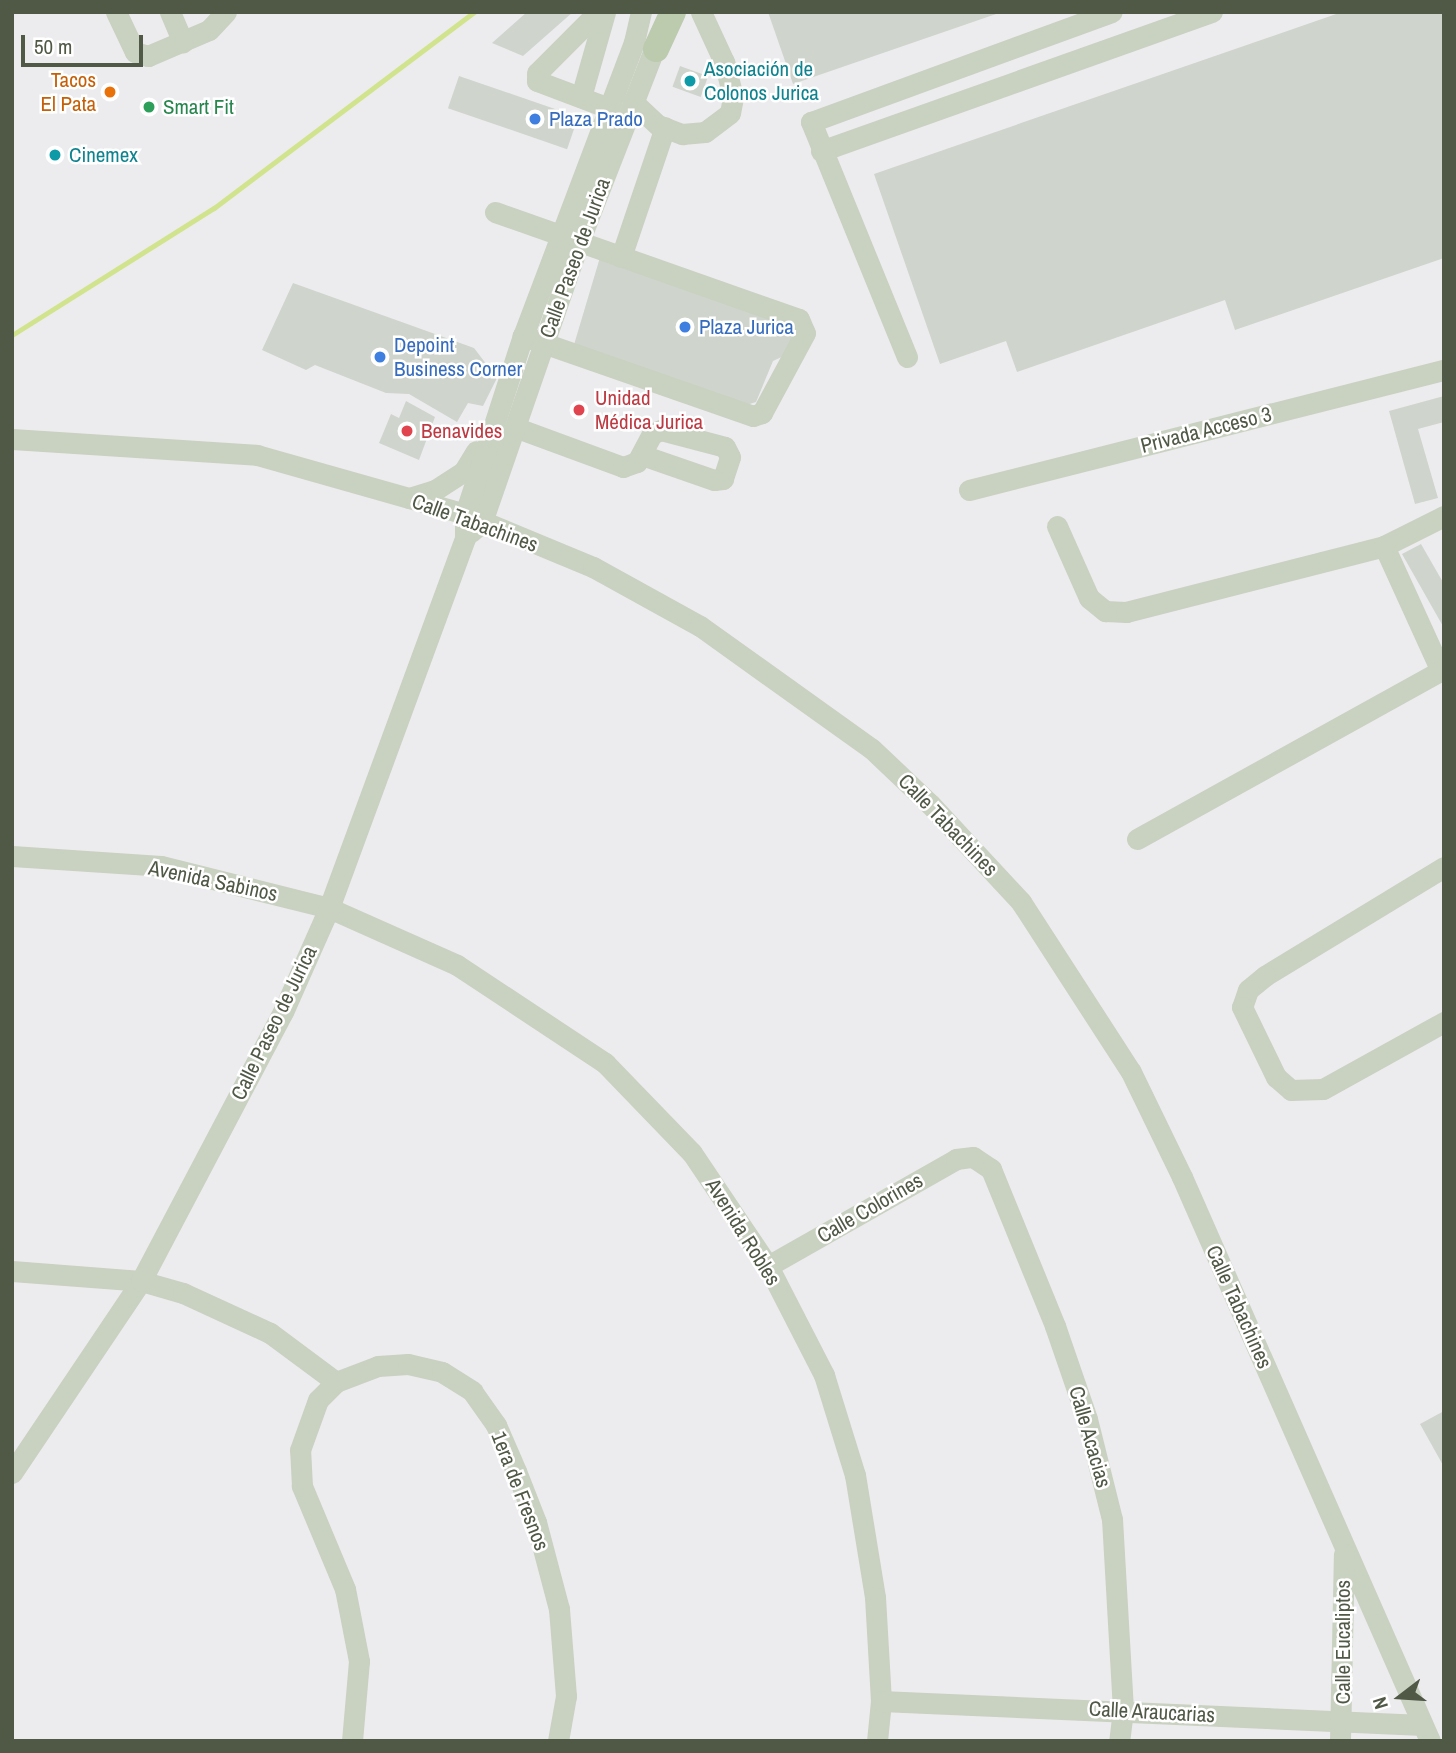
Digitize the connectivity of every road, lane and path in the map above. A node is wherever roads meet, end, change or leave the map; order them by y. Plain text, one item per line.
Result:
1 (116, 12) edge
2 (170, 12) edge
3 (226, 12) edge
4 (598, 12) edge
5 (605, 12) edge
6 (641, 12) edge
7 (666, 12) edge
8 (673, 12) edge
9 (701, 12) edge
10 (1112, 12) edge
11 (1212, 12) edge
12 (183, 42) junction
13 (656, 49) junction
14 (581, 97) junction
15 (633, 102) junction
16 (610, 108) junction
17 (664, 127) junction
18 (821, 151) junction
19 (495, 212) dead end
20 (570, 239) junction
21 (621, 257) junction
22 (523, 335) junction
23 (544, 344) junction
24 (907, 357) dead end
25 (1444, 370) edge
26 (501, 407) junction
27 (517, 428) junction
28 (12, 439) edge
29 (642, 455) dead end
30 (969, 490) dead end
31 (410, 498) junction
32 (1444, 516) edge
33 (473, 518) junction
34 (1056, 526) dead end
35 (1384, 546) junction
36 (1442, 670) edge
37 (1138, 839) dead end
38 (12, 856) edge
39 (1444, 867) edge
40 (330, 908) junction
41 (1444, 1022) edge
42 (973, 1157) joint
43 (768, 1266) junction
44 (12, 1271) edge
45 (141, 1281) junction
46 (336, 1382) junction
47 (12, 1473) edge
48 (1344, 1544) junction
49 (881, 1701) junction
50 (1123, 1710) junction
51 (1343, 1718) junction
52 (353, 1732) edge
53 (1426, 1733) edge
54 (336, 1741) edge
55 (558, 1741) edge
56 (877, 1741) edge
57 (1119, 1741) edge
58 (1340, 1741) edge

1 - 12 street
2 - 12 street
3 - 12 street
4 - 14 street
5 - 14 street
6 - 16 street, Calle Paseo de Jurica
7 - 13 street, Calle Paseo de Jurica
8 - 13 main road
9 - 17 street
10 - 18 street
11 - 18 street
13 - 15 street, Calle Paseo de Jurica
14 - 16 street
15 - 17 street
15 - 20 street, Calle Paseo de Jurica
16 - 20 street, Calle Paseo de Jurica
17 - 21 street
18 - 24 street
19 - 20 street
20 - 21 street
20 - 22 street, Calle Paseo de Jurica
20 - 23 street, Calle Paseo de Jurica
21 - 23 street
22 - 23 street
22 - 26 street, Calle Paseo de Jurica
23 - 27 street, Calle Paseo de Jurica
25 - 30 street, Privada Acceso 3
26 - 31 street
26 - 33 street, Calle Paseo de Jurica
27 - 29 street
27 - 33 street, Calle Paseo de Jurica
28 - 31 street, Calle Tabachines
31 - 33 street, Calle Tabachines
32 - 35 street
33 - 40 street, Calle Paseo de Jurica
33 - 48 street, Calle Tabachines
34 - 35 street
35 - 36 street
36 - 37 street
38 - 40 street, Avenida Sabinos
39 - 41 street
40 - 43 street, Avenida Robles
40 - 45 street, Calle Paseo de Jurica
42 - 43 street, Calle Colorines
42 - 50 street, Calle Acacias
43 - 49 street, Avenida Robles
44 - 45 street
45 - 46 street
45 - 47 street, Calle Paseo de Jurica
46 - 52 street
46 - 55 street, 1era de Fresnos
48 - 51 street, Calle Eucaliptos
48 - 53 street, Calle Tabachines
49 - 50 street, Calle Araucarias
49 - 56 street, Avenida Robles
50 - 51 street, Calle Araucarias
50 - 57 street, Calle Acacias
51 - 53 street, Calle Araucarias
51 - 58 street, Calle Eucaliptos
52 - 54 street

